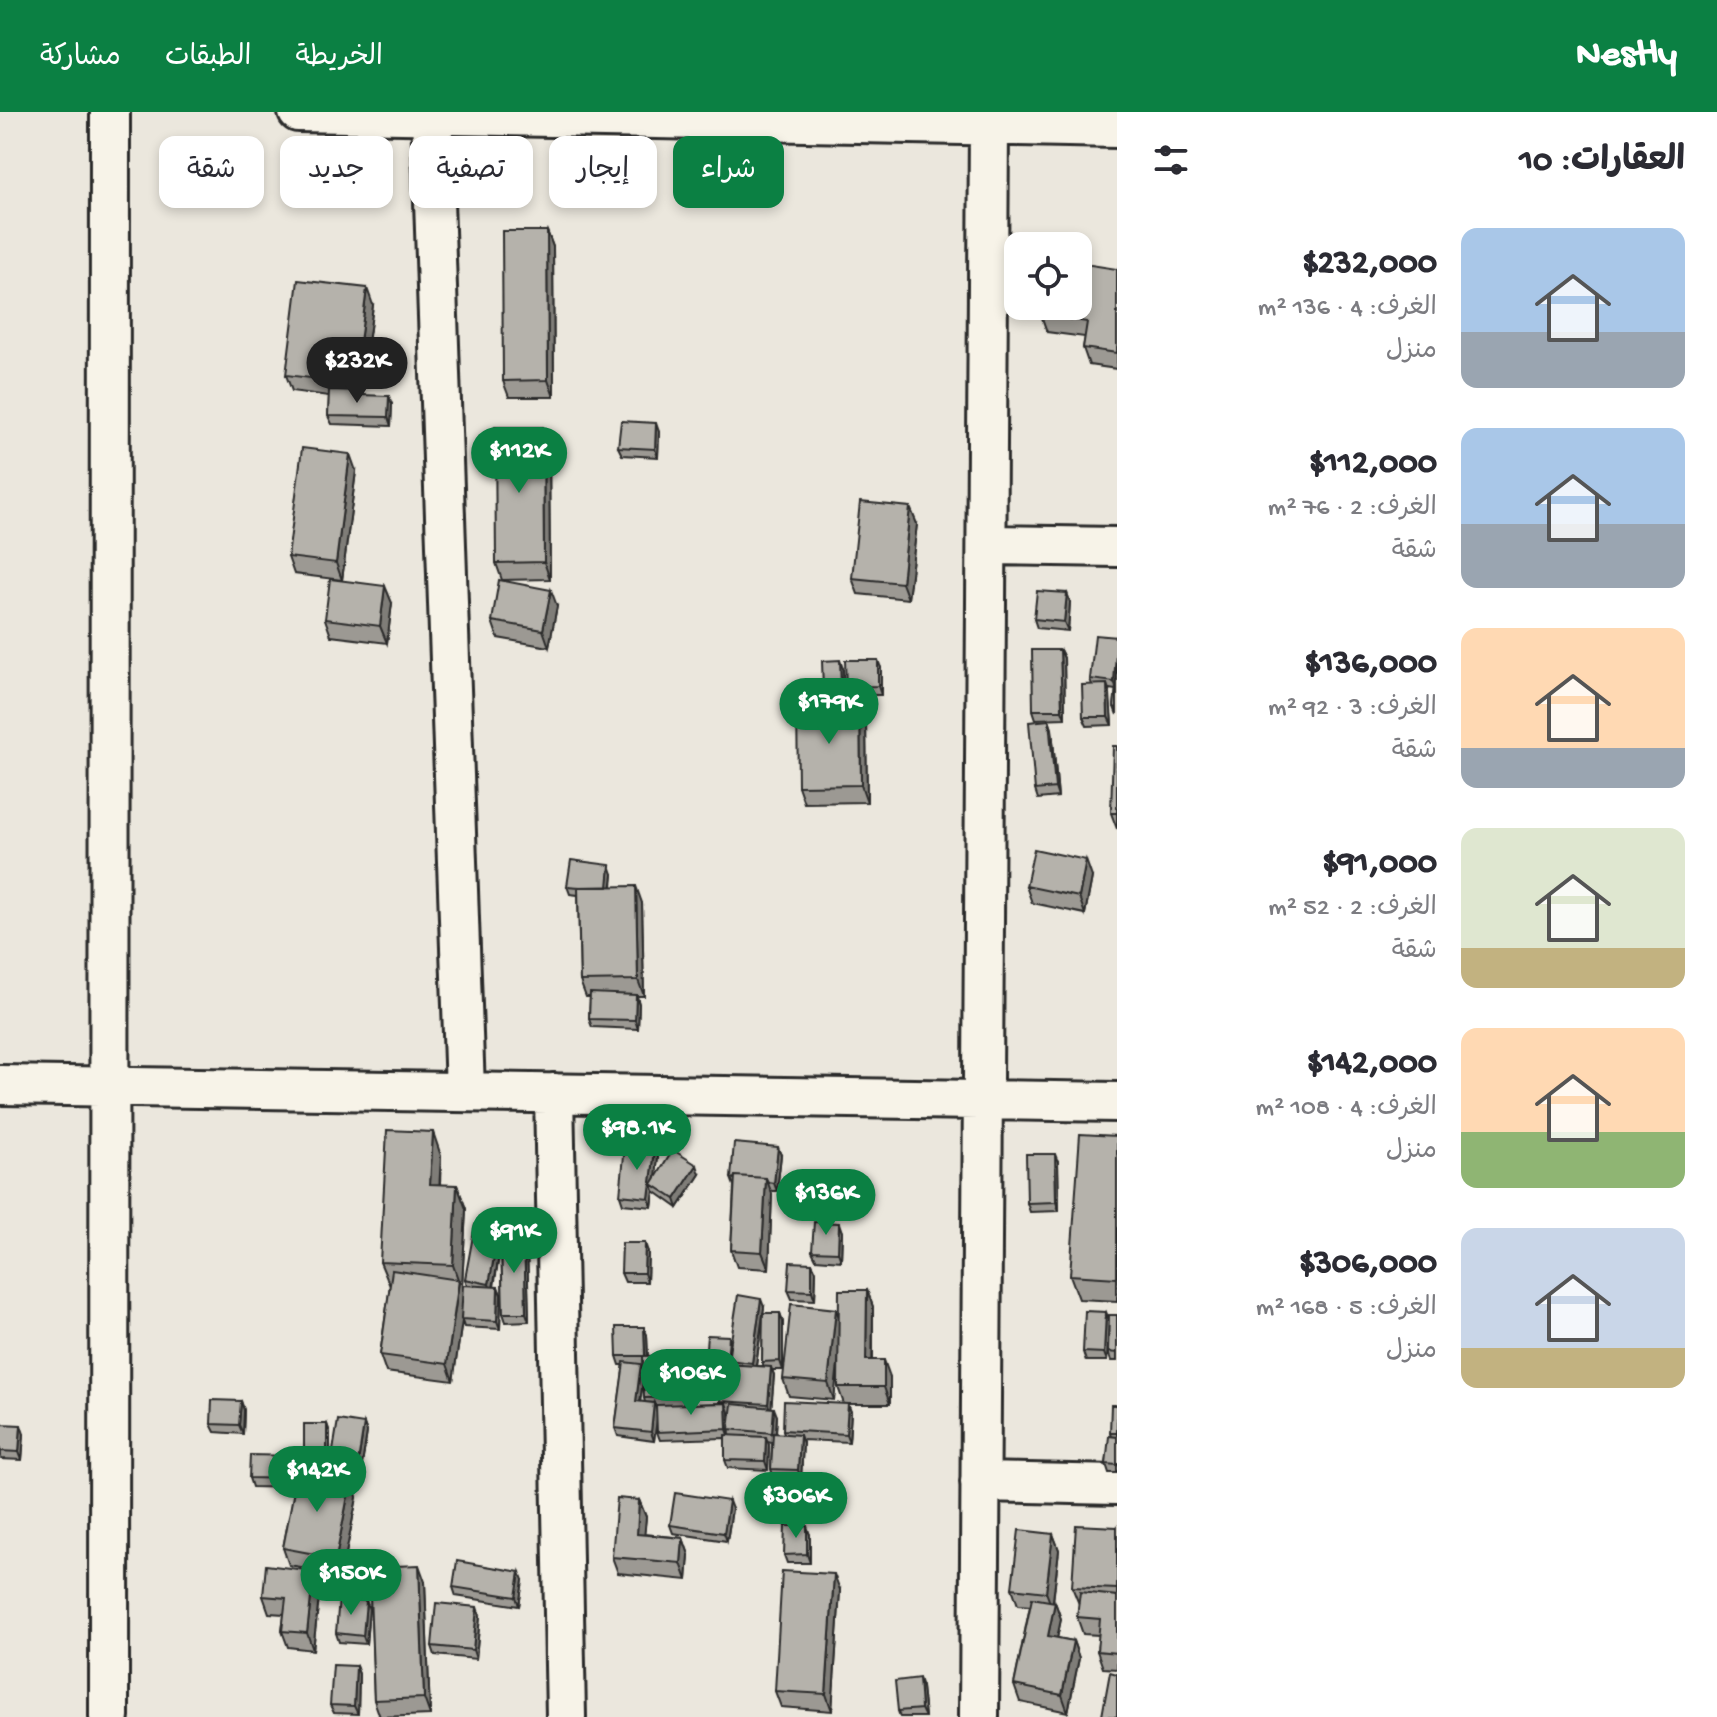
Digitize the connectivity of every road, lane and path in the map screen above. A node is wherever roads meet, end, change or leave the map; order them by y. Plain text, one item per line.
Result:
1 (110, 112) edge
2 (298, 112) edge
3 (431, 115) junction
4 (703, 116) edge
5 (989, 126) junction
6 (1117, 128) edge
7 (987, 545) junction
8 (1117, 547) edge
9 (0, 1085) edge
10 (109, 1086) junction
11 (465, 1091) junction
12 (554, 1093) junction
13 (983, 1100) junction
14 (1117, 1102) edge
15 (980, 1482) junction
16 (1117, 1485) edge
17 (109, 1717) edge
18 (566, 1717) edge
19 (979, 1717) edge

1 - 10 street
2 - 3 street
3 - 4 street
3 - 11 street
4 - 5 street
5 - 6 street
5 - 7 street
7 - 8 street
7 - 13 street
9 - 10 street
10 - 11 street
10 - 17 street
11 - 12 street
12 - 13 street
12 - 18 street
13 - 14 street
13 - 15 street
15 - 16 street
15 - 19 street

